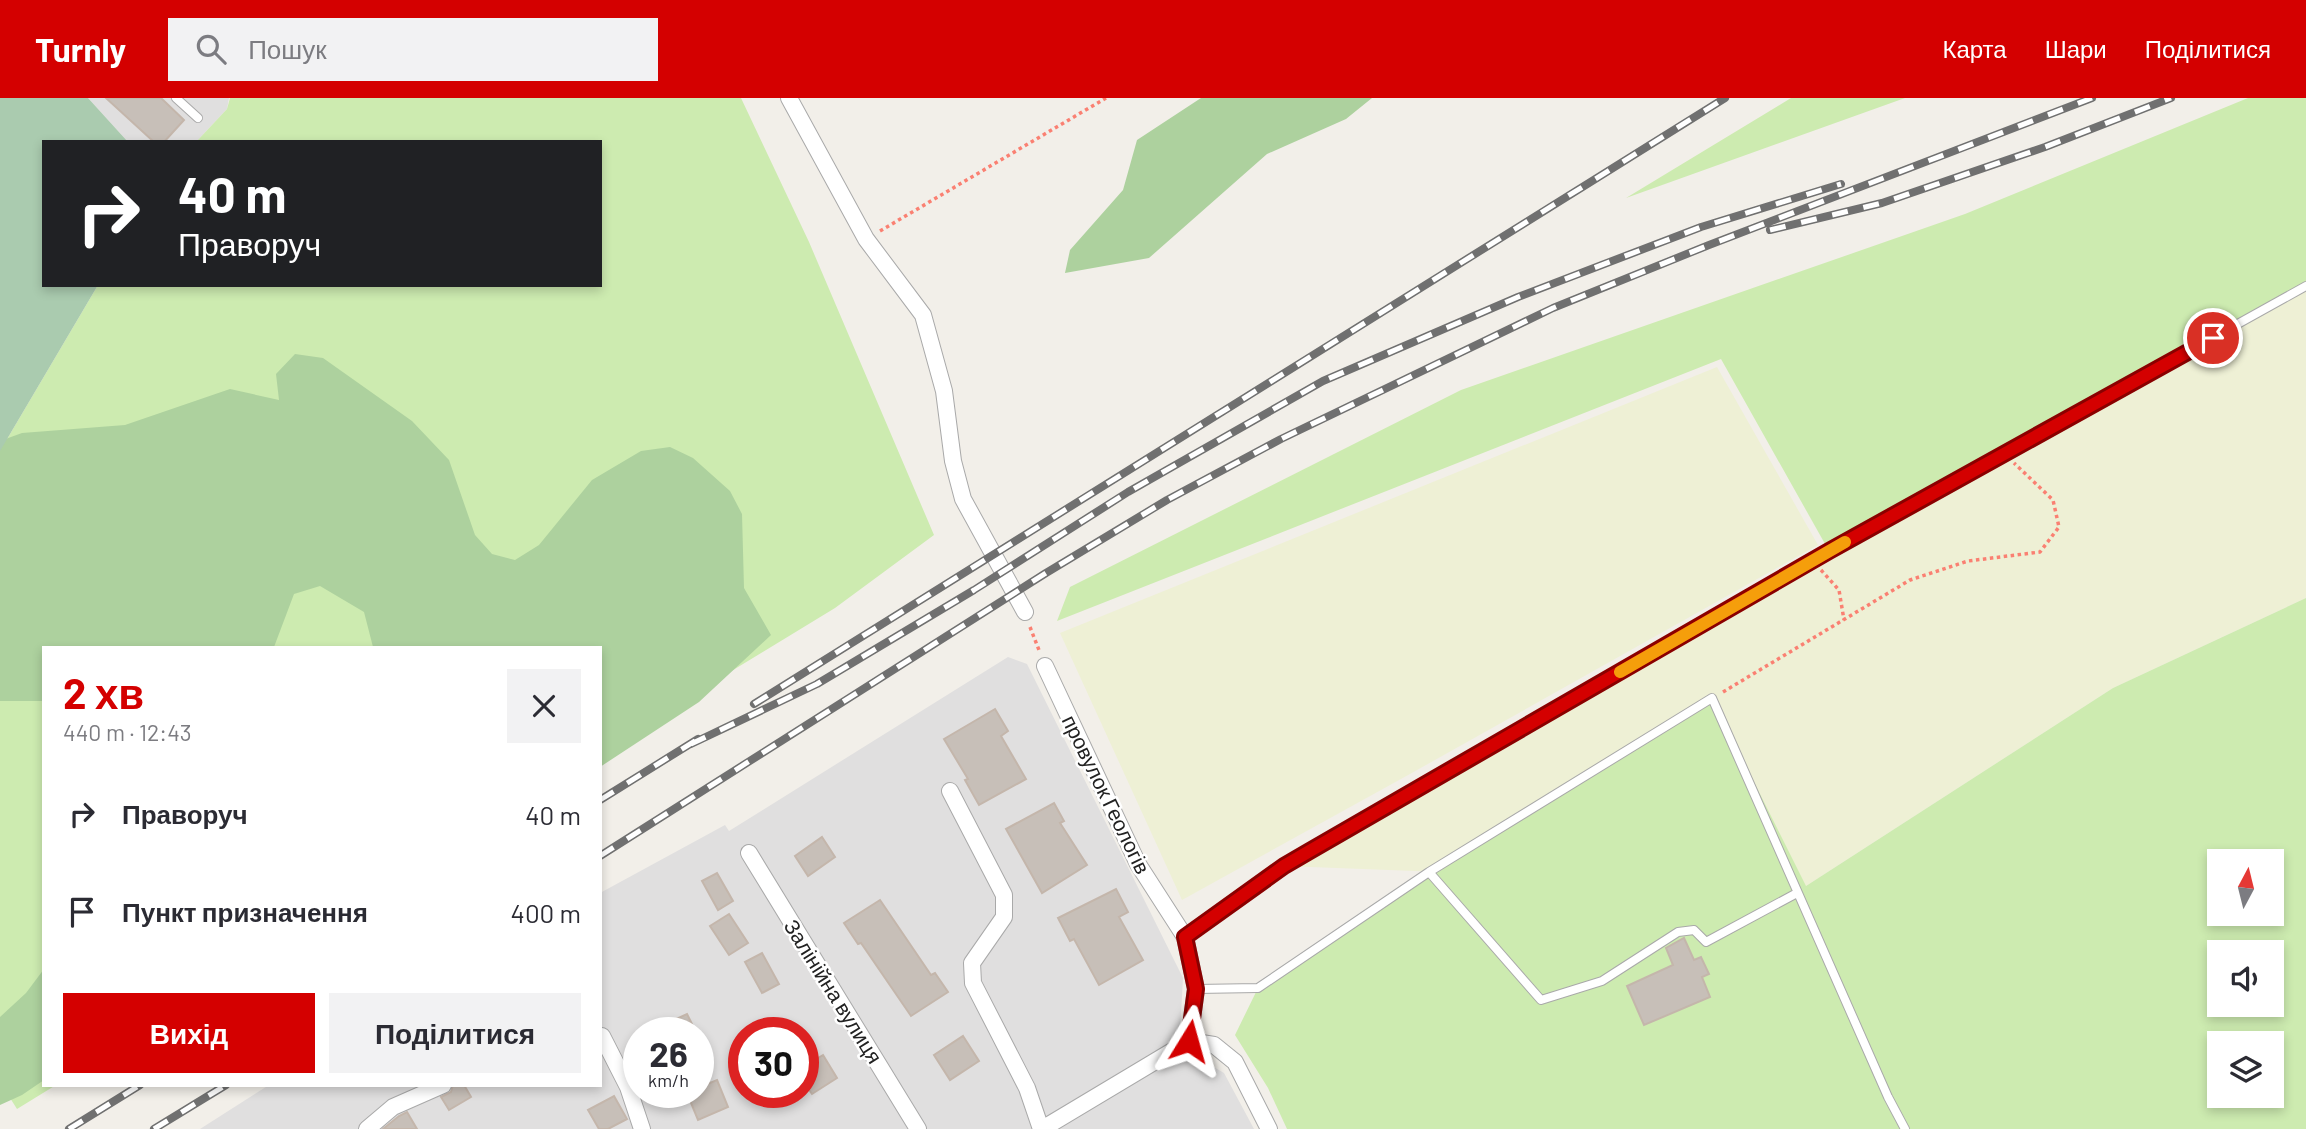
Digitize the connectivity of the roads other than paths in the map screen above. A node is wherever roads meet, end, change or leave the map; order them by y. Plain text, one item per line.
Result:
1 (176, 98) edge
2 (789, 98) edge
3 (198, 118) dead end
4 (2306, 286) edge
5 (1025, 612) road end
6 (1045, 666) road end
7 (950, 791) dead end
8 (749, 853) dead end
9 (1429, 872) junction
10 (1797, 893) junction
11 (1185, 937) junction
12 (1196, 989) junction
13 (602, 1036) edge
14 (1189, 1041) junction
15 (438, 1087) edge
16 (367, 1129) edge
17 (642, 1129) edge
18 (918, 1129) edge
19 (1042, 1129) edge
20 (1269, 1129) edge
21 (1905, 1129) edge

1 - 3 lane
2 - 5 street
4 - 11 lane
6 - 11 street, провулок Геологів
7 - 19 street
8 - 18 street, Залінійна вулиця
9 - 10 lane
9 - 10 lane
9 - 12 lane
10 - 21 lane
11 - 12 street, провулок Геологів
12 - 14 street, провулок Геологів
13 - 17 street
14 - 19 street
14 - 20 street
15 - 16 street

